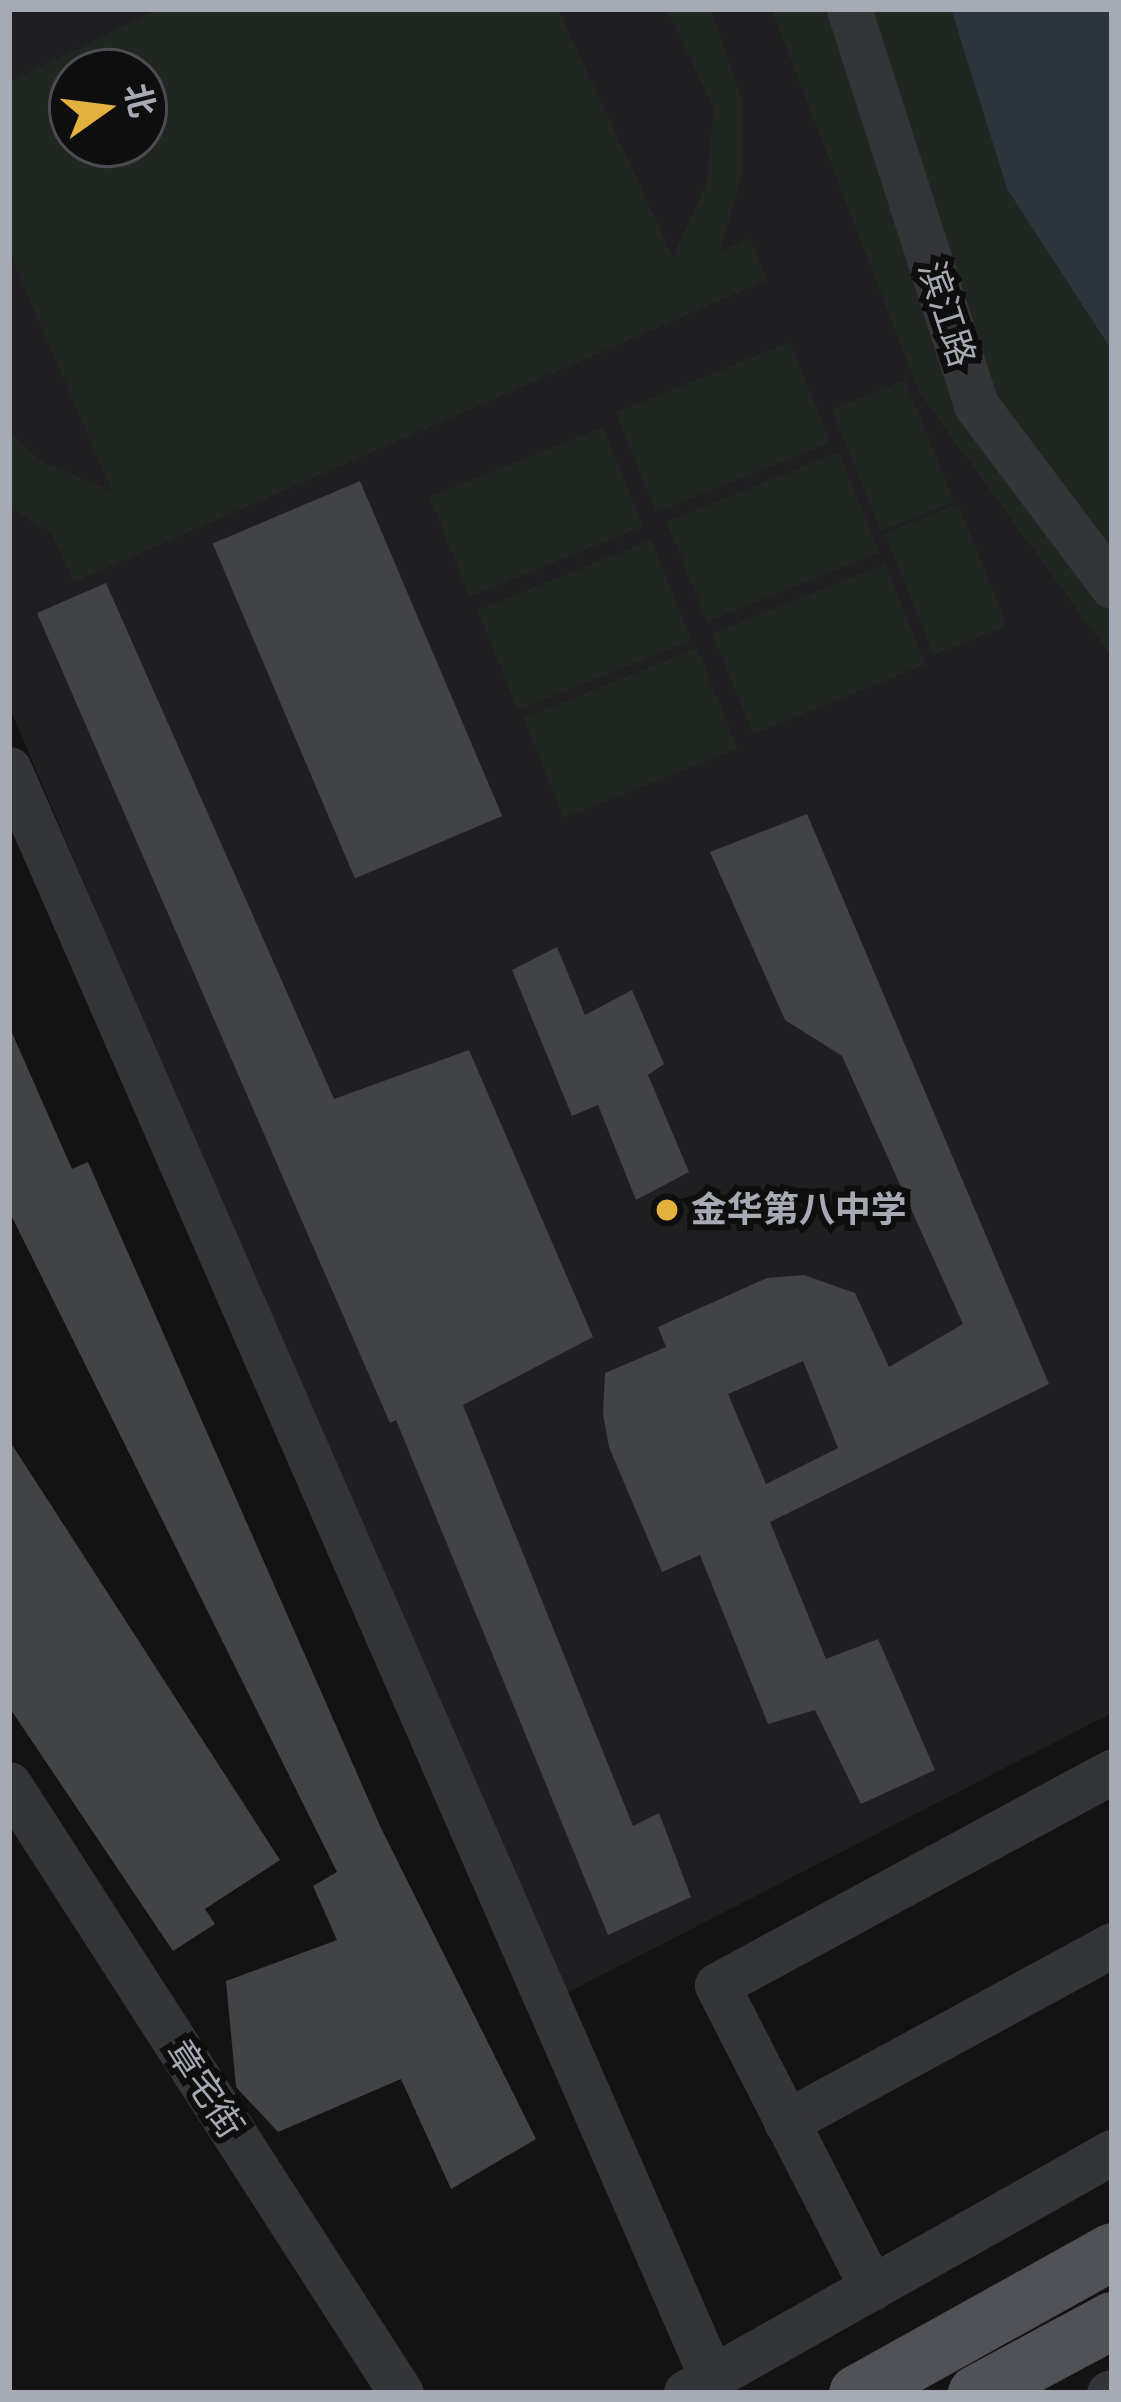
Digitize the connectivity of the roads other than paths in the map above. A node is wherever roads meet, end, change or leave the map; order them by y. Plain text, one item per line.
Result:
1 (849, 9) edge
2 (1112, 586) edge
3 (9, 770) edge
4 (1112, 1771) edge
5 (9, 1784) edge
6 (1112, 1945) edge
7 (786, 2122) junction
8 (1112, 2152) edge
9 (1112, 2251) edge
10 (872, 2288) junction
11 (1112, 2320) edge
12 (699, 2385) edge
13 (401, 2393) edge
14 (856, 2393) edge
15 (976, 2393) edge

1 - 2 street, 滨江路
3 - 12 street
4 - 7 street
5 - 13 street, 章宅街
6 - 7 street
7 - 10 street
8 - 10 street
9 - 14 main road
10 - 12 street
11 - 15 main road

